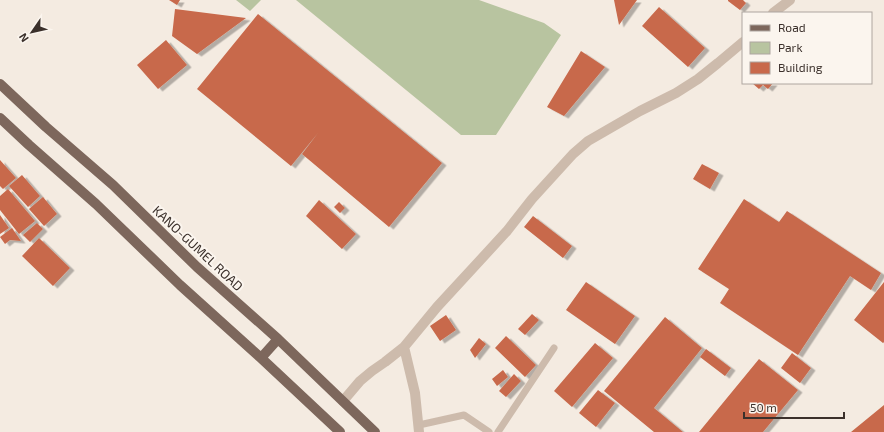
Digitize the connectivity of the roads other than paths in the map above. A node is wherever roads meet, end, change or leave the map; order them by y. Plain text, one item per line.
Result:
1 (790, 0) edge
2 (774, 12) edge
3 (742, 43) edge
4 (0, 84) edge
5 (0, 118) edge
6 (278, 340) junction
7 (404, 346) junction
8 (554, 348) dead end
9 (261, 358) junction
10 (343, 401) junction
11 (419, 429) edge
12 (340, 432) edge
13 (376, 432) edge
14 (489, 432) edge
15 (498, 432) edge

1 - 2 street
3 - 7 street
4 - 6 main road, KANO-GUMEL ROAD
5 - 9 main road
6 - 9 main road
6 - 10 main road, KANO-GUMEL ROAD
7 - 10 street
7 - 11 street
8 - 15 lane
9 - 12 main road
10 - 13 main road, KANO-GUMEL ROAD
11 - 14 lane

